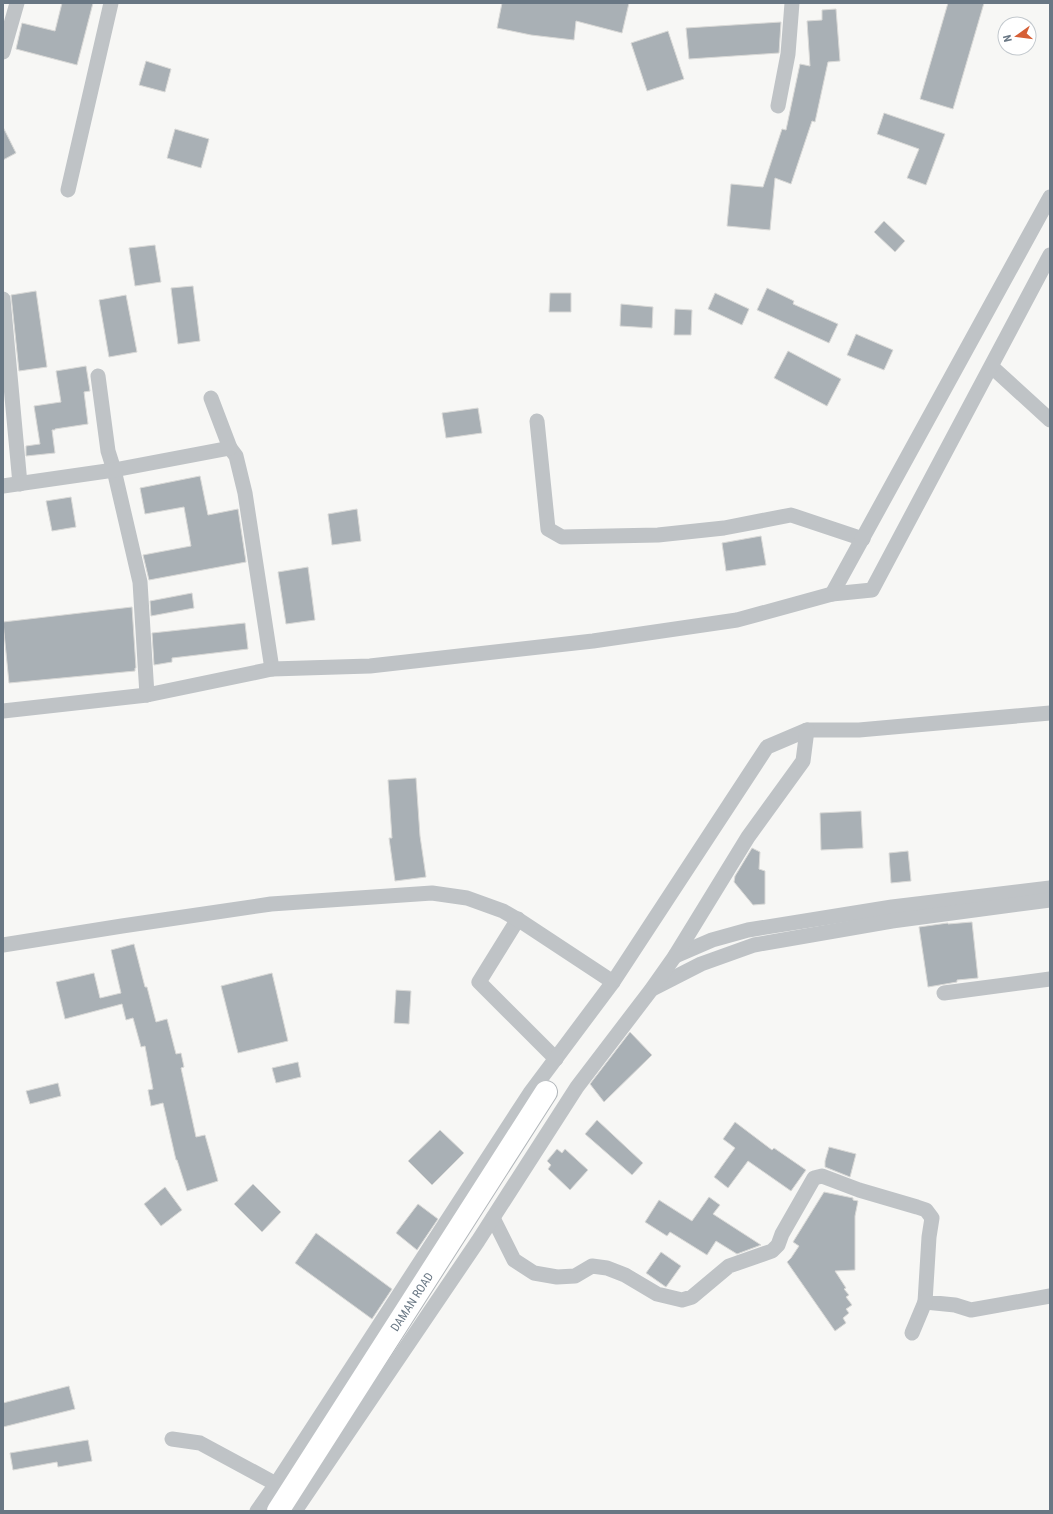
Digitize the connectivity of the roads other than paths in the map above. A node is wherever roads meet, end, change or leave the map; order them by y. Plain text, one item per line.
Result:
1 (17, 3) edge
2 (111, 3) edge
3 (792, 3) edge
4 (3, 52) edge
5 (778, 106) dead end
6 (68, 190) dead end
7 (1050, 197) edge
8 (1050, 255) edge
9 (3, 299) edge
10 (992, 367) junction
11 (98, 376) dead end
12 (211, 398) dead end
13 (1050, 420) edge
14 (537, 421) dead end
15 (230, 448) junction
16 (114, 470) junction
17 (20, 484) junction
18 (3, 486) edge
19 (863, 539) junction
20 (832, 594) junction
21 (272, 669) junction
22 (148, 695) junction
23 (3, 711) edge
24 (1050, 713) edge
25 (807, 730) junction
26 (1050, 888) edge
27 (1050, 900) edge
28 (518, 919) junction
29 (3, 945) edge
30 (675, 956) junction
31 (1050, 979) edge
32 (613, 982) junction
33 (651, 990) junction
34 (944, 993) dead end
35 (556, 1059) junction
36 (546, 1092) dead end
37 (493, 1218) junction
38 (1050, 1296) edge
39 (924, 1302) junction
40 (912, 1333) dead end
41 (172, 1439) dead end
42 (276, 1484) junction
43 (257, 1511) edge
44 (278, 1511) edge
45 (295, 1511) edge

1 - 4 street
2 - 6 street
3 - 5 street
7 - 19 street
8 - 10 street
9 - 17 street
10 - 13 street
10 - 20 street
11 - 16 street
12 - 15 street
14 - 19 street
15 - 16 street
15 - 21 street
16 - 17 street
16 - 22 street
17 - 18 street
19 - 20 street
20 - 21 street
21 - 22 street
22 - 23 street
24 - 25 street
25 - 30 street
25 - 32 street
26 - 30 street
27 - 33 street
28 - 29 street
28 - 32 street
28 - 35 street
30 - 33 street
31 - 34 street
32 - 35 street
33 - 37 street
35 - 42 street
36 - 44 main road, DAMAN ROAD
37 - 39 street
37 - 45 street
38 - 39 street
39 - 40 street
41 - 42 street
42 - 43 street

